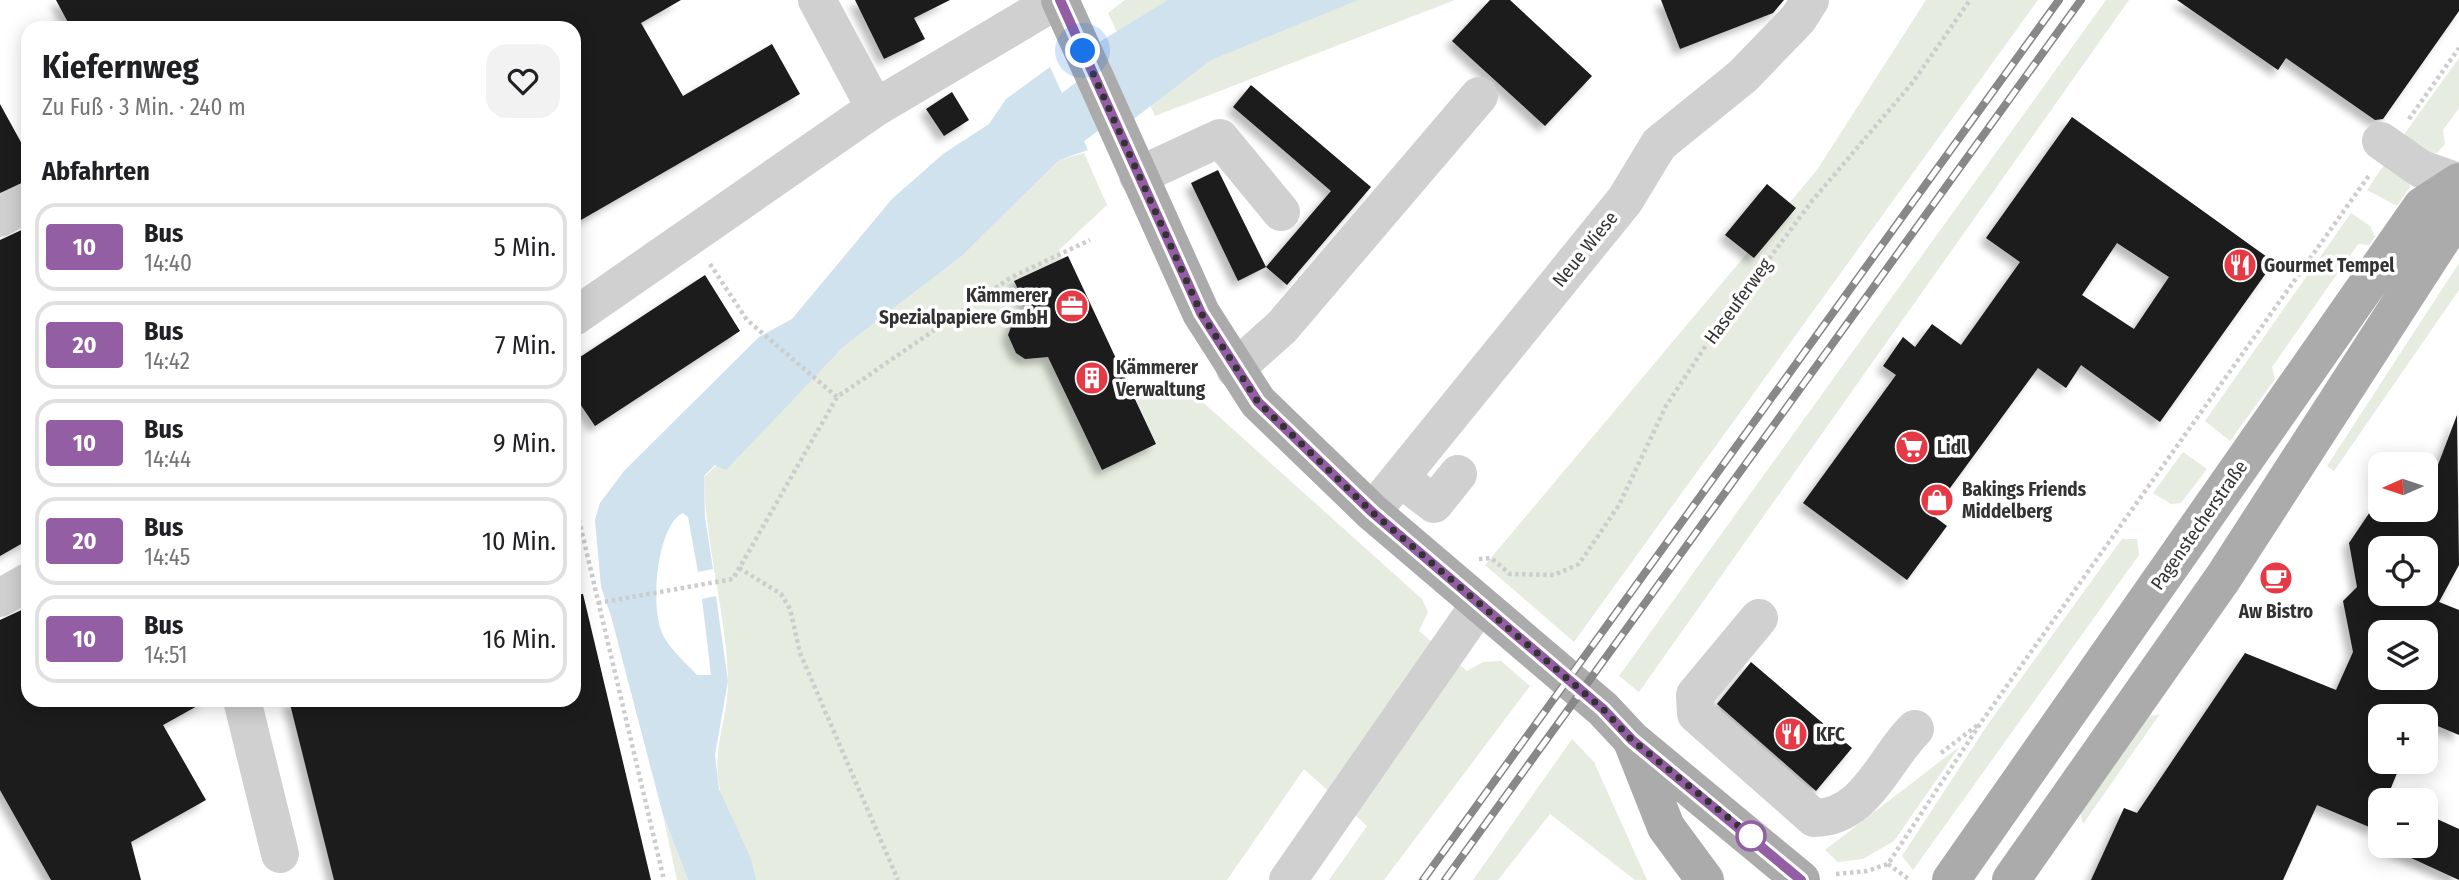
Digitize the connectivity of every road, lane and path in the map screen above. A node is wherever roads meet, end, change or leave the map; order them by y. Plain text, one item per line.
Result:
1 (817, 0) edge
2 (1058, 0) edge
3 (1810, 0) edge
4 (1970, 0) edge
5 (2459, 48) edge
6 (1479, 96) dead end
7 (875, 108) junction
8 (2385, 144) junction
9 (1138, 176) junction
10 (2459, 183) edge
11 (21, 206) edge
12 (1281, 212) dead end
13 (0, 218) edge
14 (692, 237) junction
15 (1090, 240) dead end
16 (581, 312) edge
17 (1235, 369) junction
18 (837, 397) junction
19 (1458, 474) dead end
20 (1400, 478) junction
21 (1372, 512) junction
22 (581, 526) edge
23 (739, 568) junction
24 (1510, 573) dead end
25 (21, 586) edge
26 (0, 598) edge
27 (601, 602) junction
28 (1479, 605) junction
29 (1759, 618) dead end
30 (244, 707) edge
31 (1915, 729) dead end
32 (1632, 740) junction
33 (279, 854) dead end
34 (1888, 864) junction
35 (1867, 871) junction
36 (1818, 877) edge
37 (664, 880) edge
38 (898, 880) edge
39 (1288, 880) edge
40 (1705, 880) edge
41 (1861, 880) edge
42 (1910, 880) edge
43 (1951, 880) edge
44 (2011, 880) edge

1 - 7 street
2 - 7 street
2 - 9 main road
3 - 20 street, Neue Wiese
4 - 24 path, Haseuferweg
5 - 8 path
6 - 17 street
7 - 14 street
8 - 10 street
8 - 34 path
9 - 12 street
9 - 17 main road
10 - 43 main road, Pagenstecherstraße
10 - 44 main road
11 - 13 street
14 - 16 street
14 - 18 path
15 - 18 path
17 - 21 main road
18 - 23 path
19 - 20 street
20 - 21 street, Neue Wiese
21 - 28 main road
22 - 27 path
23 - 27 path
23 - 38 path
25 - 26 street
27 - 37 path
28 - 32 main road
28 - 39 street
29 - 31 street
30 - 33 street
32 - 36 main road
32 - 40 main road
34 - 35 path
34 - 42 path
35 - 36 path
35 - 41 path

